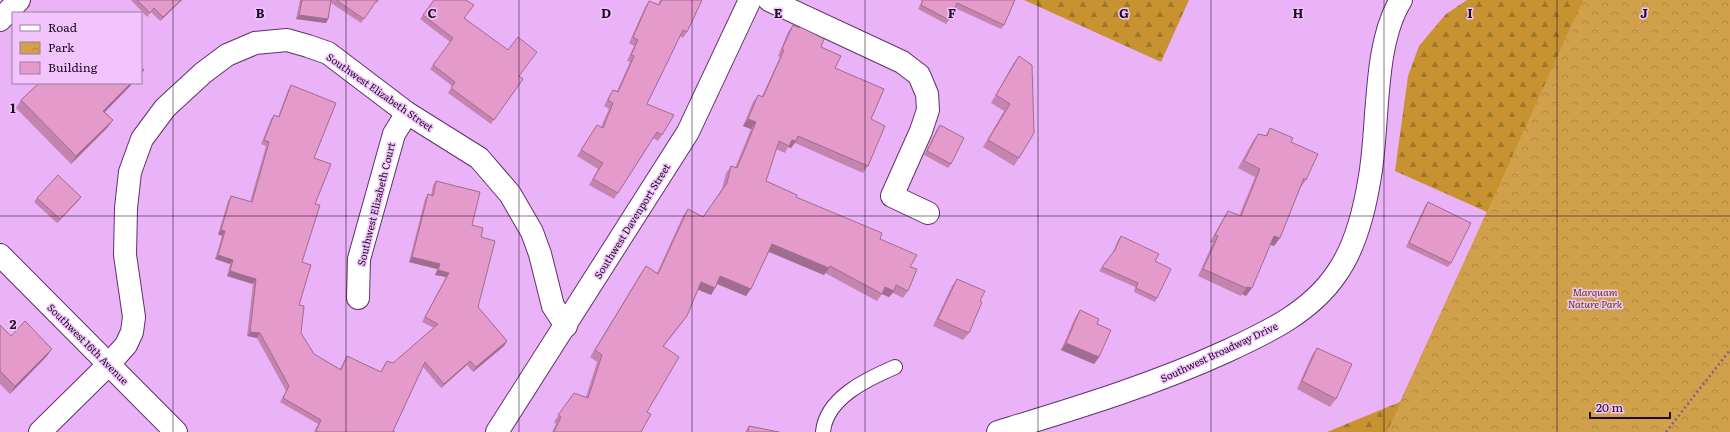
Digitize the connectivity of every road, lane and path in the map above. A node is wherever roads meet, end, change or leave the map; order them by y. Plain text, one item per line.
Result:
1 (19, 0) edge
2 (750, 0) edge
3 (769, 0) edge
4 (1402, 0) edge
5 (0, 20) edge
6 (407, 113) junction
7 (928, 213) dead end
8 (0, 255) edge
9 (358, 298) dead end
10 (566, 326) junction
11 (1730, 350) edge
12 (109, 364) junction
13 (895, 368) dead end
14 (40, 432) edge
15 (176, 432) edge
16 (497, 432) edge
17 (823, 432) edge
18 (998, 432) edge
19 (1666, 432) edge

1 - 5 street
2 - 10 street, Southwest Davenport Street
3 - 7 street
4 - 18 street, Southwest Broadway Drive
6 - 9 street, Southwest Elizabeth Court
6 - 10 street, Southwest Elizabeth Street
6 - 12 street, Southwest Elizabeth Street
8 - 12 street, Southwest 16th Avenue
10 - 16 street, Southwest Davenport Street
11 - 19 path
12 - 14 street, Southwest Elizabeth Street
12 - 15 street, Southwest 16th Avenue
13 - 17 lane

